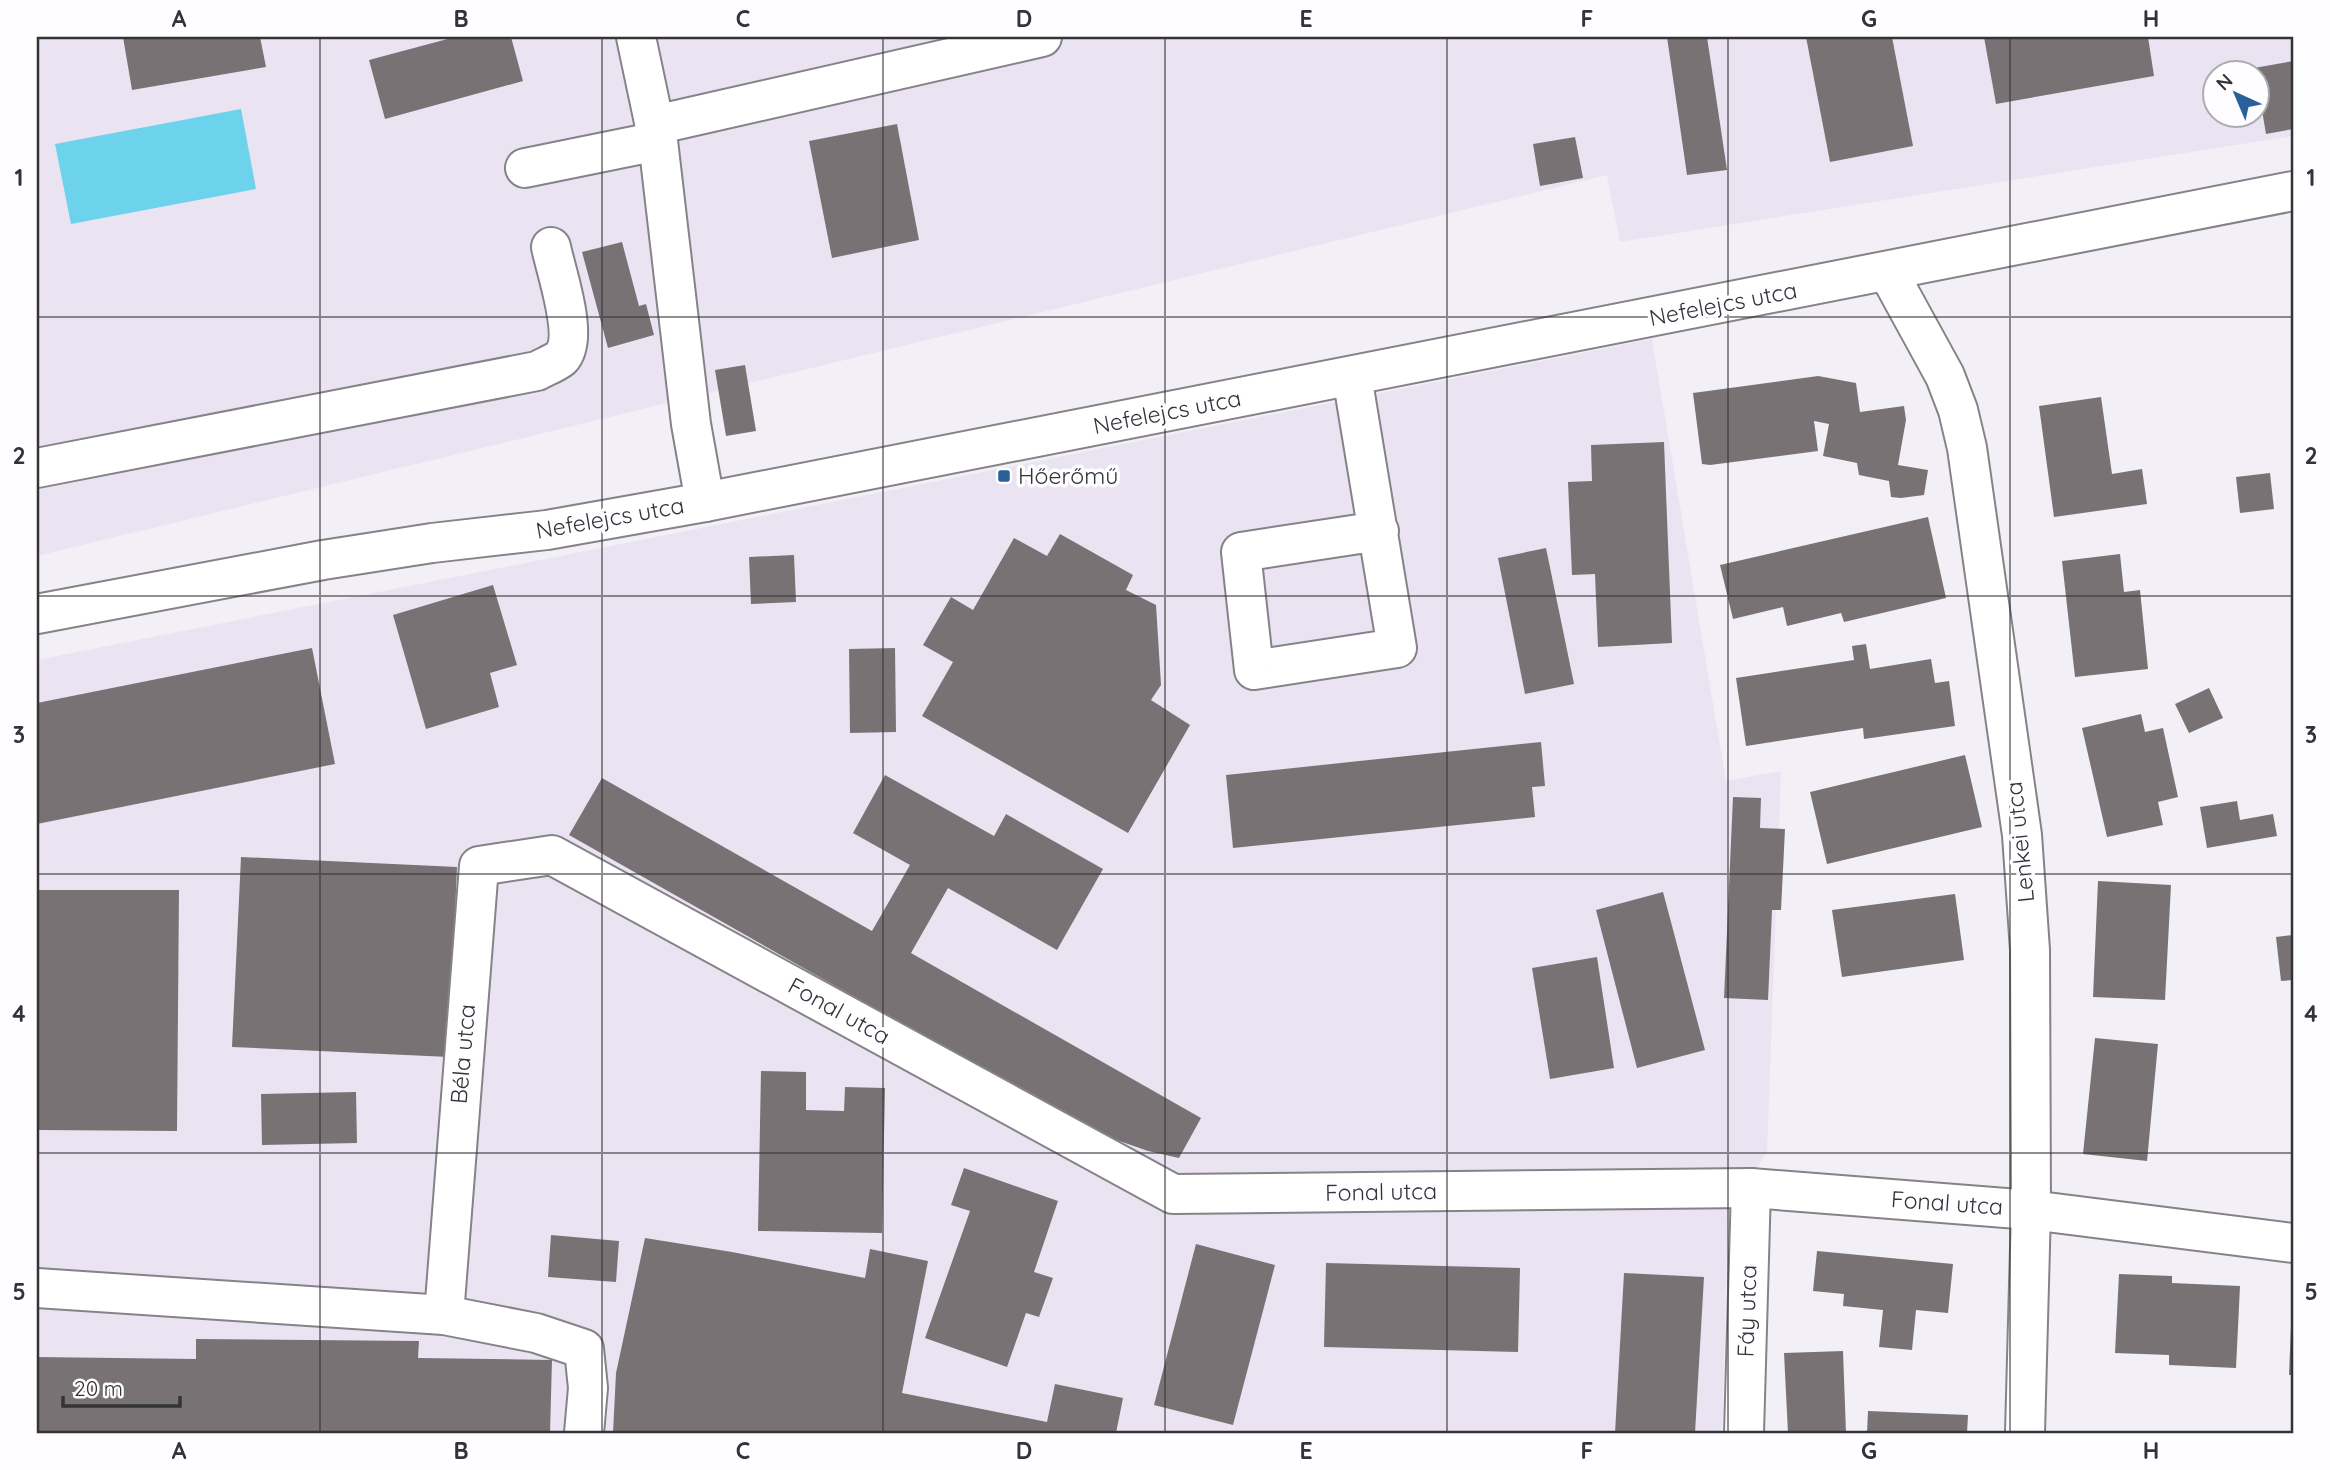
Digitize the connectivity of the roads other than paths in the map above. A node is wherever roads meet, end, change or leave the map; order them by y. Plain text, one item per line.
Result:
1 (636, 37) edge
2 (1042, 37) edge
3 (657, 133) junction
4 (525, 168) dead end
5 (2293, 191) edge
6 (551, 247) dead end
7 (1888, 272) junction
8 (1352, 376) junction
9 (37, 468) edge
10 (705, 502) junction
11 (1379, 531) junction
12 (37, 614) edge
13 (552, 855) joint
14 (1751, 1188) junction
15 (2031, 1210) junction
16 (2293, 1242) edge
17 (37, 1288) edge
18 (444, 1315) junction
19 (584, 1433) edge
20 (1744, 1433) edge
21 (2025, 1433) edge

1 - 3 street
2 - 3 street
3 - 4 street
3 - 10 street
5 - 7 street, Nefelejcs utca
6 - 9 street
7 - 8 street, Nefelejcs utca
7 - 15 street, Lenkei utca
8 - 10 street, Nefelejcs utca
8 - 11 street
10 - 12 street, Nefelejcs utca
11 - 11 street
13 - 14 street, Fonal utca
13 - 18 street, Béla utca
14 - 15 street, Fonal utca
14 - 20 street, Fáy utca
15 - 16 street, Fonal utca
15 - 21 street, Lenkei utca
17 - 18 street
18 - 19 street

